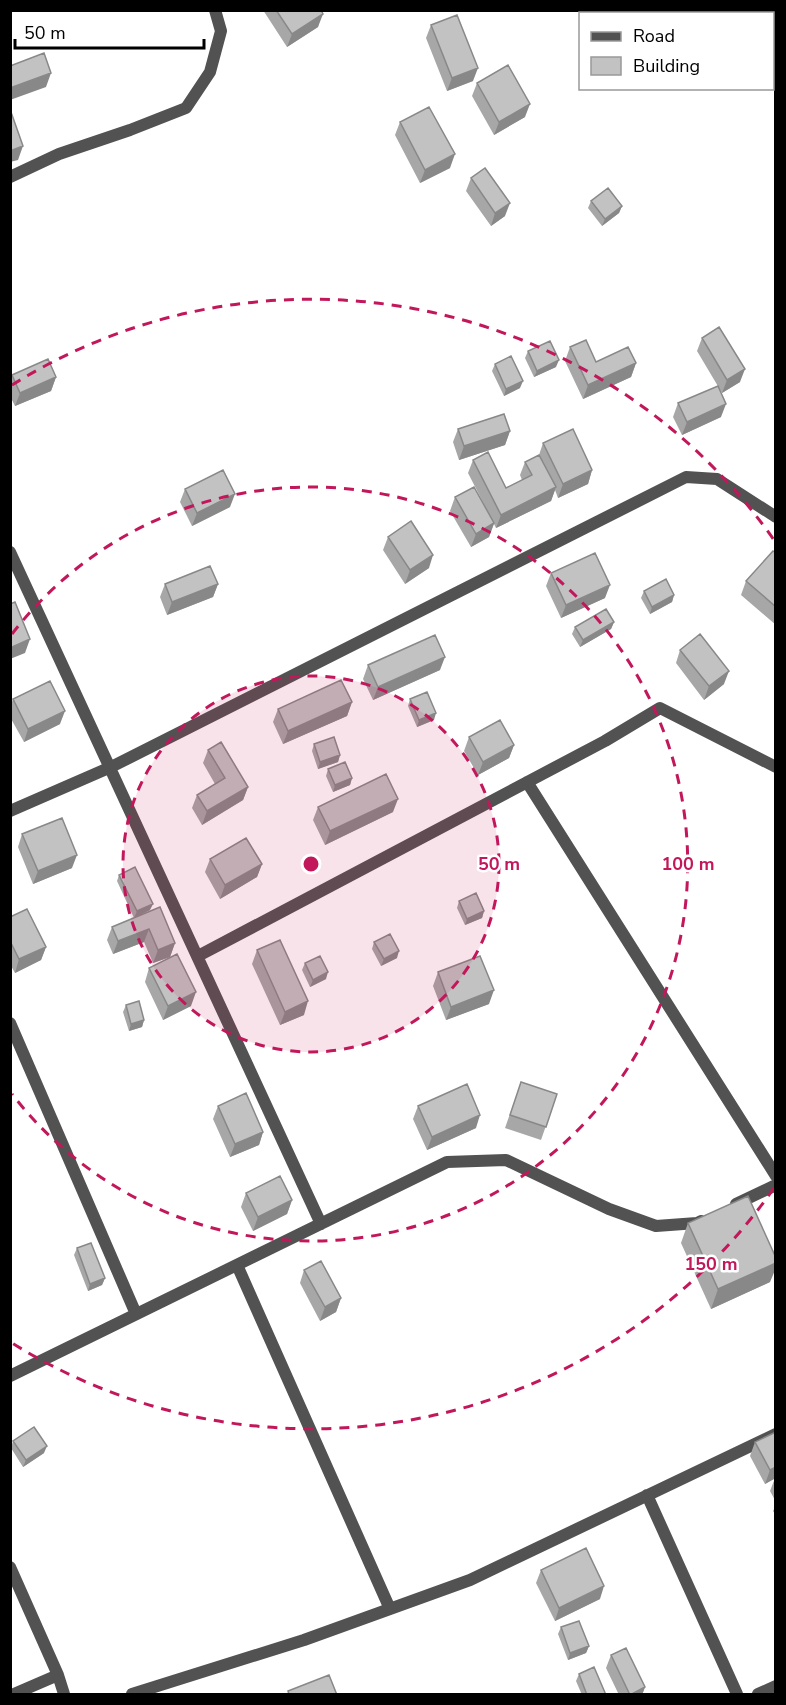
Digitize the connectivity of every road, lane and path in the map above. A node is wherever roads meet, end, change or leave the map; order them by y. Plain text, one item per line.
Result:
1 (216, 10) edge
2 (10, 177) edge
3 (776, 517) edge
4 (10, 552) edge
5 (776, 767) edge
6 (111, 768) junction
7 (527, 782) junction
8 (10, 811) edge
9 (198, 956) junction
10 (10, 1023) edge
11 (776, 1176) edge
12 (776, 1185) edge
13 (321, 1224) junction
14 (237, 1265) junction
15 (136, 1314) junction
16 (10, 1376) edge
17 (776, 1434) edge
18 (647, 1495) junction
19 (10, 1567) edge
20 (390, 1609) junction
21 (58, 1675) junction
22 (776, 1686) edge
23 (14, 1695) edge
24 (64, 1695) edge
25 (132, 1695) edge
26 (736, 1695) edge
27 (758, 1695) edge

1 - 2 street
3 - 6 street
4 - 6 street
5 - 7 street
6 - 8 street
6 - 9 street
7 - 9 street
7 - 11 street
9 - 13 street
10 - 15 street
12 - 13 street
13 - 14 street
14 - 15 street
14 - 20 street
15 - 16 street
17 - 18 street
18 - 20 street
18 - 26 street
19 - 21 street
20 - 25 street
21 - 23 street
21 - 24 street
22 - 27 street

